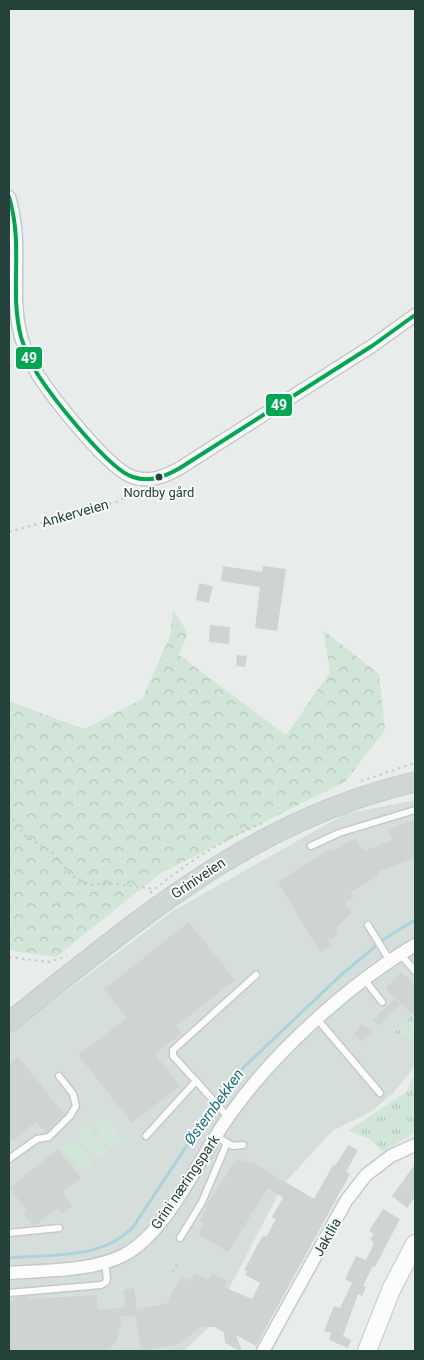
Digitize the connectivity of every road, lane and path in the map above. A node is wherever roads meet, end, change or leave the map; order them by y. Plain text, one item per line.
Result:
1 (9, 197) edge
2 (415, 315) edge
3 (146, 479) junction
4 (9, 532) edge
5 (415, 782) edge
6 (415, 810) edge
7 (9, 814) edge
8 (311, 846) dead end
9 (154, 889) dead end
10 (368, 925) dead end
11 (415, 945) edge
12 (9, 957) edge
13 (395, 957) junction
14 (48, 962) dead end
15 (415, 971) edge
16 (256, 976) dead end
17 (364, 979) junction
18 (382, 1002) dead end
19 (318, 1020) junction
20 (9, 1022) edge
21 (59, 1076) dead end
22 (196, 1081) junction
23 (380, 1093) dead end
24 (224, 1113) junction
25 (146, 1136) dead end
26 (222, 1140) junction
27 (243, 1145) dead end
28 (415, 1145) edge
29 (9, 1159) edge
30 (59, 1228) dead end
31 (9, 1233) edge
32 (180, 1238) dead end
33 (415, 1244) edge
34 (179, 1261) dead end
35 (105, 1263) junction
36 (172, 1272) dead end
37 (9, 1273) edge
38 (9, 1293) edge
39 (264, 1351) edge
40 (367, 1351) edge

1 - 3 street
2 - 3 street
3 - 4 path, Ankerveien
5 - 20 main road, Griniveien
6 - 8 lane
7 - 9 path
10 - 13 lane
11 - 13 street, Grini næringspark
12 - 14 path
13 - 15 lane
13 - 17 street, Grini næringspark
16 - 22 lane
17 - 18 lane
17 - 19 street, Grini næringspark
19 - 23 lane
19 - 24 street, Grini næringspark
21 - 29 lane
22 - 24 lane
22 - 25 lane
24 - 26 street, Grini næringspark
26 - 27 lane
26 - 32 lane
26 - 35 street, Grini næringspark
28 - 39 street, Jaktlia
30 - 31 lane
33 - 40 main road
34 - 36 path
35 - 37 street, Grini næringspark
35 - 38 lane

